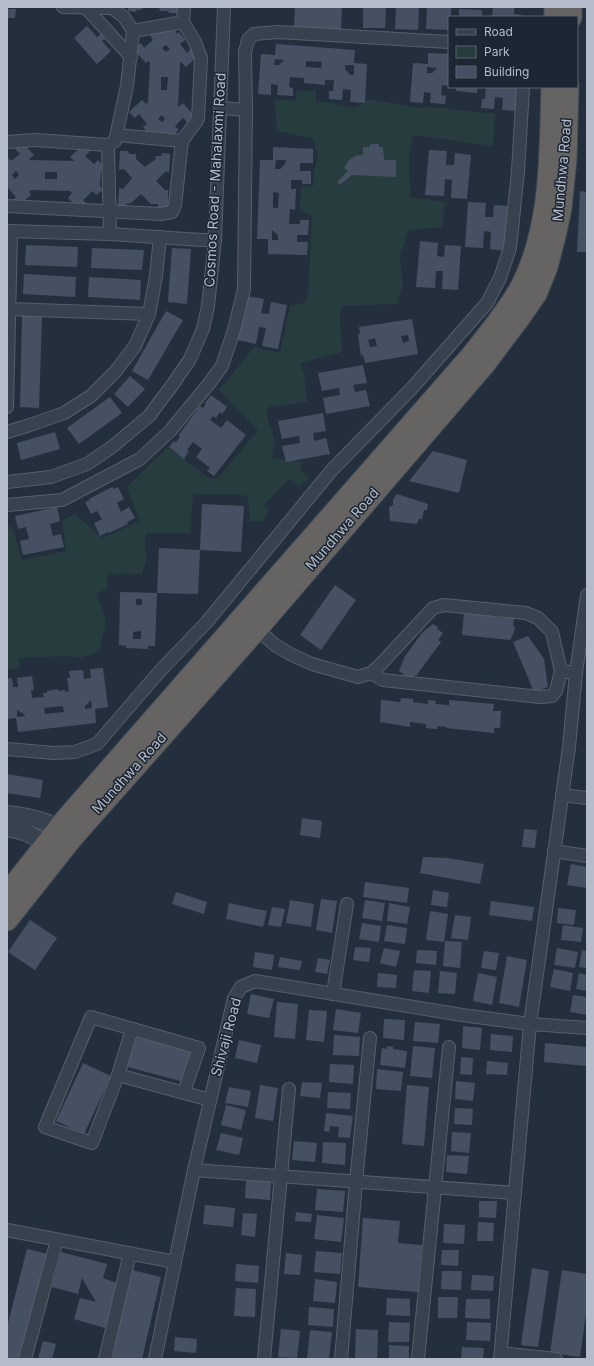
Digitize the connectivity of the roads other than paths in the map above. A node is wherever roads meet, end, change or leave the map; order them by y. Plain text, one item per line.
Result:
1 (63, 7) edge
2 (184, 7) edge
3 (224, 7) edge
4 (86, 8) edge
5 (112, 8) edge
6 (183, 22) junction
7 (133, 31) junction
8 (448, 42) edge
9 (131, 57) junction
10 (523, 88) edge
11 (552, 88) edge
12 (568, 88) edge
13 (220, 108) junction
14 (246, 110) junction
15 (117, 135) junction
16 (182, 141) junction
17 (7, 142) edge
18 (108, 146) junction
19 (7, 206) edge
20 (110, 211) junction
21 (9, 231) edge
22 (110, 234) junction
23 (160, 237) junction
24 (215, 240) junction
25 (9, 309) junction
26 (149, 314) junction
27 (7, 407) edge
28 (7, 432) edge
29 (7, 482) edge
30 (7, 505) edge
31 (333, 527) junction
32 (587, 595) edge
33 (257, 629) junction
34 (561, 671) junction
35 (371, 673) junction
36 (576, 673) junction
37 (7, 749) edge
38 (562, 795) junction
39 (587, 798) edge
40 (7, 814) edge
41 (7, 828) edge
42 (65, 832) junction
43 (51, 850) junction
44 (554, 851) junction
45 (587, 856) edge
46 (7, 894) edge
47 (347, 904) dead end
48 (7, 920) edge
49 (334, 994) junction
50 (530, 1024) junction
51 (587, 1028) edge
52 (132, 1029) junction
53 (370, 1038) dead end
54 (449, 1047) dead end
55 (118, 1075) junction
56 (289, 1089) dead end
57 (184, 1092) junction
58 (210, 1100) junction
59 (194, 1170) junction
60 (281, 1176) junction
61 (356, 1182) junction
62 (435, 1187) junction
63 (515, 1193) junction
64 (7, 1230) edge
65 (57, 1240) junction
66 (130, 1254) junction
67 (175, 1262) junction
68 (501, 1356) edge
69 (25, 1359) edge
70 (105, 1359) edge
71 (155, 1359) edge
72 (264, 1359) edge
73 (341, 1359) edge
74 (418, 1359) edge
75 (556, 1359) edge

1 - 4 street
2 - 6 street
3 - 13 street, Cosmos Road - Mahalaxmi Road
4 - 5 street
4 - 9 street
5 - 7 street
6 - 7 street
6 - 16 street
7 - 9 street
8 - 14 street
9 - 15 street
10 - 37 street
11 - 31 highway, Mundhwa Road
12 - 31 highway, Mundhwa Road
13 - 14 street
13 - 24 street, Cosmos Road - Mahalaxmi Road
14 - 30 street
15 - 16 street
15 - 18 street
16 - 20 street
17 - 18 street
18 - 20 street
19 - 20 street
20 - 22 street
21 - 22 street
21 - 25 street
22 - 23 street
23 - 24 street
23 - 26 street
24 - 29 street, Cosmos Road - Mahalaxmi Road
25 - 26 street
25 - 27 street
26 - 28 street
31 - 33 highway, Mundhwa Road
31 - 42 highway, Mundhwa Road
32 - 36 street
33 - 35 street
33 - 42 highway, Mundhwa Road
34 - 35 street
34 - 35 street
34 - 36 street
36 - 38 street
38 - 39 street
38 - 44 street
40 - 42 street
41 - 43 street
42 - 43 highway, Mundhwa Road
43 - 46 highway, Mundhwa Road
43 - 48 highway, Mundhwa Road
44 - 45 street
44 - 50 street
47 - 49 street
49 - 50 street, Shivaji Road
49 - 58 street, Shivaji Road
50 - 51 street, Shivaji Road
50 - 63 street
52 - 55 street
52 - 55 street
52 - 57 street
53 - 61 street
54 - 62 street
55 - 57 street
56 - 60 street
57 - 58 street
58 - 59 street, Shivaji Road
59 - 60 street
59 - 67 street, Shivaji Road
60 - 61 street
60 - 72 street
61 - 62 street
61 - 73 street
62 - 63 street
62 - 74 street
63 - 68 street
64 - 65 street
65 - 66 street
65 - 69 street
66 - 67 street
66 - 70 street
67 - 71 street, Shivaji Road
68 - 75 street

